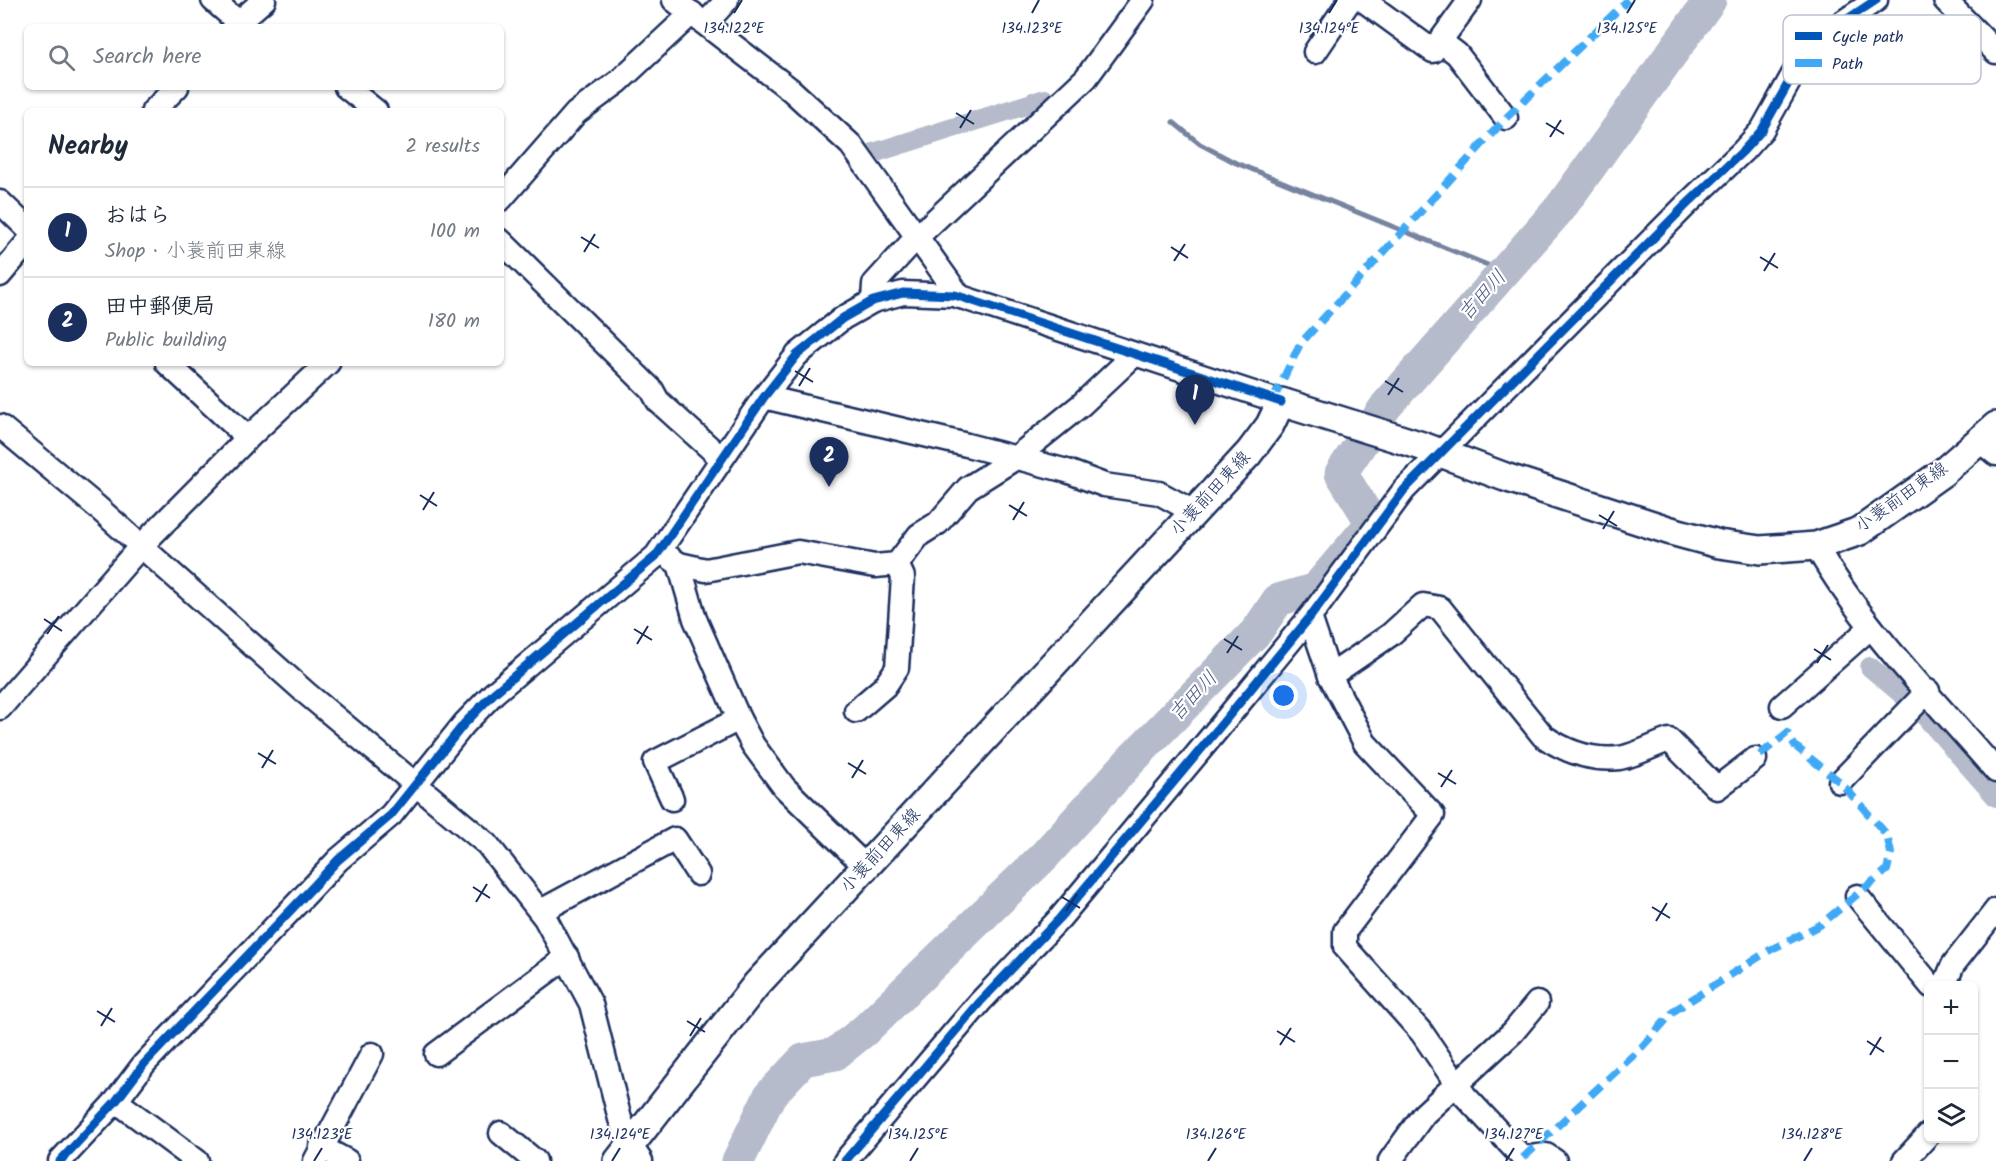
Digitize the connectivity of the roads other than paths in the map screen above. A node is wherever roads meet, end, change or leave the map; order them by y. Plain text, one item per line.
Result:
1 (213, 0) edge
2 (674, 0) edge
3 (727, 0) edge
4 (1143, 0) edge
5 (1350, 0) edge
6 (1363, 0) edge
7 (1470, 0) edge
8 (1876, 0) edge
9 (1945, 0) edge
10 (1854, 15) edge
11 (1960, 15) edge
12 (250, 18) edge
13 (699, 18) junction
14 (1981, 37) edge
15 (1440, 41) junction
16 (1315, 52) dead end
17 (1996, 52) edge
18 (1788, 84) edge
19 (174, 90) edge
20 (350, 90) edge
21 (156, 108) edge
22 (371, 108) edge
23 (1506, 118) dead end
24 (504, 196) edge
25 (0, 202) edge
26 (24, 225) edge
27 (915, 239) junction
28 (504, 244) edge
29 (24, 247) edge
30 (0, 275) edge
31 (960, 297) junction
32 (873, 301) junction
33 (1134, 355) junction
34 (170, 366) edge
35 (325, 366) edge
36 (764, 397) junction
37 (1281, 402) junction
38 (0, 426) edge
39 (248, 438) junction
40 (1990, 440) edge
41 (1432, 450) junction
42 (721, 458) junction
43 (1014, 459) junction
44 (1194, 512) junction
45 (1816, 546) junction
46 (140, 547) junction
47 (661, 550) junction
48 (679, 564) junction
49 (897, 564) junction
50 (1310, 617) junction
51 (1871, 627) junction
52 (1330, 676) junction
53 (1919, 700) junction
54 (1782, 706) dead end
55 (0, 708) edge
56 (856, 711) dead end
57 (739, 719) junction
58 (1755, 759) dead end
59 (1996, 771) edge
60 (1840, 782) dead end
61 (416, 783) junction
62 (672, 799) dead end
63 (866, 867) junction
64 (698, 874) dead end
65 (1857, 896) dead end
66 (1996, 910) edge
67 (541, 911) junction
68 (567, 957) junction
69 (1927, 981) edge
70 (1946, 981) edge
71 (1537, 1003) dead end
72 (372, 1054) dead end
73 (436, 1054) dead end
74 (1457, 1082) junction
75 (116, 1101) junction
76 (501, 1132) dead end
77 (1924, 1140) edge
78 (318, 1154) edge
79 (630, 1156) edge
80 (1521, 1159) edge
81 (60, 1161) edge
82 (197, 1161) edge
83 (347, 1161) edge
84 (535, 1161) edge
85 (845, 1161) edge
86 (1390, 1161) edge
87 (1556, 1161) edge
88 (1904, 1161) edge

1 - 12 street
2 - 13 street
3 - 13 street
4 - 27 street
5 - 16 street
6 - 15 street
7 - 15 street
8 - 10 street
9 - 11 street
13 - 24 street
13 - 27 street
14 - 17 street
15 - 23 street
18 - 41 street
19 - 21 street
20 - 22 street
25 - 26 street
27 - 31 street
27 - 32 street
28 - 42 street
29 - 30 street
31 - 32 street
31 - 33 street
32 - 36 street
33 - 37 street
33 - 43 street
34 - 39 street
35 - 39 street
36 - 42 street
36 - 43 street
37 - 41 main road, 小蓑前田東線
37 - 44 main road, 小蓑前田東線
38 - 46 street
39 - 46 street
40 - 45 main road, 小蓑前田東線
41 - 45 main road, 小蓑前田東線
41 - 50 street
42 - 47 street
43 - 44 street
43 - 49 street
44 - 63 main road, 小蓑前田東線
45 - 51 street
46 - 55 street
46 - 61 street
47 - 48 street
47 - 61 street
48 - 49 street
48 - 57 street
49 - 56 street
50 - 52 street
50 - 85 street
51 - 53 street
51 - 54 street
52 - 58 street
52 - 74 street
53 - 59 street
53 - 60 street
57 - 62 street
57 - 63 street
61 - 67 street
61 - 75 street
63 - 79 main road, 小蓑前田東線
64 - 67 street
65 - 69 street
66 - 70 street
67 - 68 street
68 - 73 street
68 - 79 street
71 - 74 street
72 - 78 street
74 - 80 street
74 - 86 street
75 - 81 street
75 - 82 street
76 - 84 street
77 - 88 street
78 - 83 street
80 - 87 street

